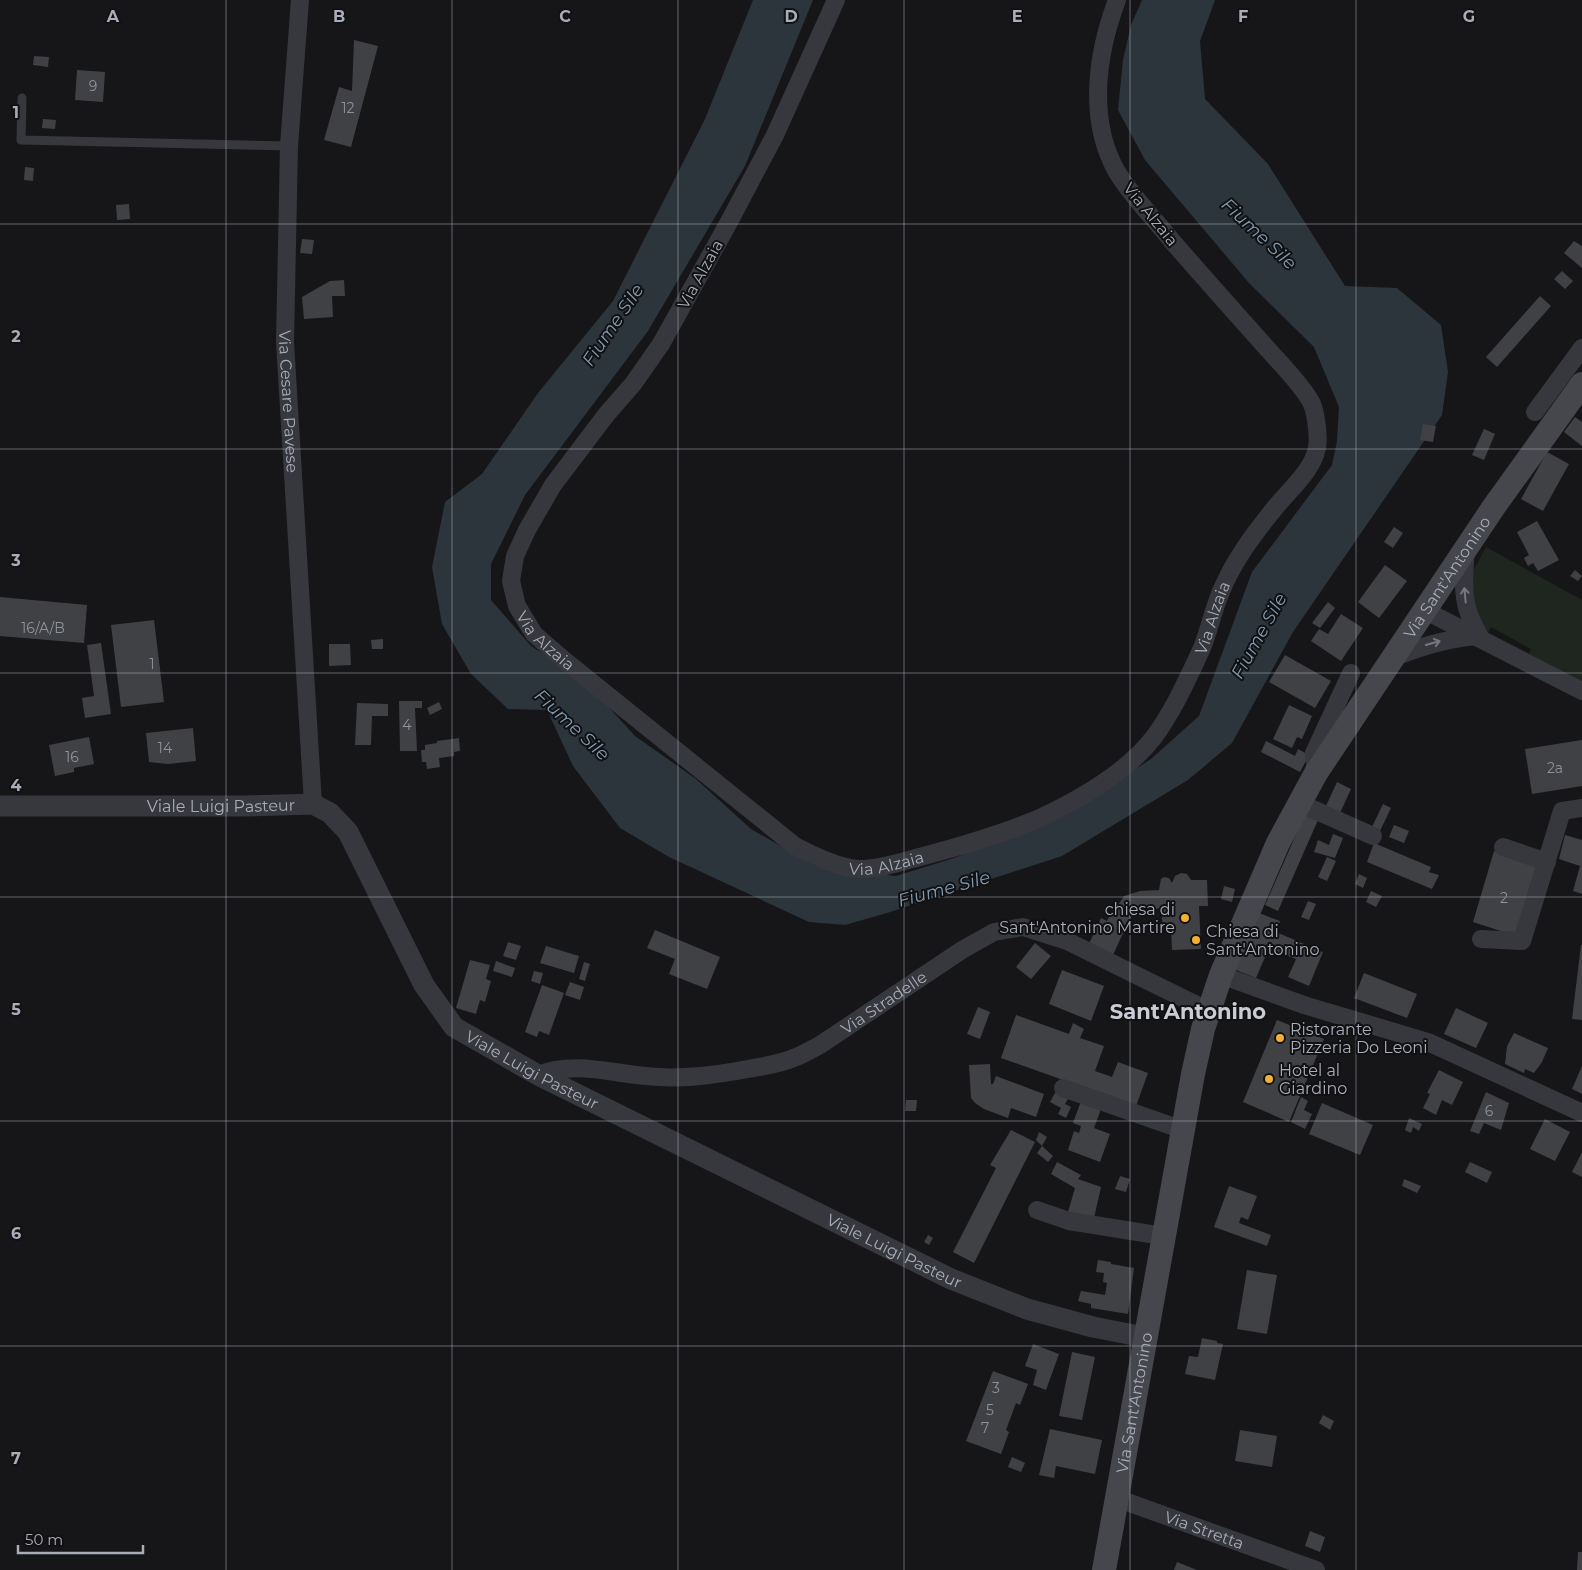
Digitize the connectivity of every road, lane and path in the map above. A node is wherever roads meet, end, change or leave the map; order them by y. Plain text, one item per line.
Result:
1 (300, 0) edge
2 (836, 0) edge
3 (1117, 0) edge
4 (22, 98) dead end
5 (288, 146) junction
6 (1582, 348) edge
7 (1582, 384) edge
8 (1535, 412) dead end
9 (1466, 548) junction
10 (1424, 610) junction
11 (1478, 638) junction
12 (1392, 658) junction
13 (1350, 673) dead end
14 (1582, 691) edge
15 (1316, 773) junction
16 (1299, 803) junction
17 (313, 804) junction
18 (0, 806) edge
19 (1582, 808) edge
20 (1373, 836) dead end
21 (1503, 846) dead end
22 (1547, 862) junction
23 (1481, 940) dead end
24 (1221, 975) junction
25 (1209, 1011) junction
26 (538, 1075) junction
27 (1063, 1088) dead end
28 (1582, 1113) edge
29 (1183, 1130) junction
30 (1037, 1210) dead end
31 (1163, 1236) junction
32 (1144, 1337) junction
33 (1116, 1498) junction
34 (1291, 1566) edge
35 (1104, 1570) edge
36 (1316, 1570) edge

1 - 5 street, Via Cesare Pavese
2 - 3 street, Via Alzaia
4 - 5 lane
5 - 17 street, Via Cesare Pavese
6 - 8 street
7 - 9 main road, Via Sant'Antonino
9 - 10 main road, Via Sant'Antonino
11 -> 9 street
10 - 11 street
10 - 12 main road, Via Sant'Antonino
12 -> 11 street
11 - 14 street
12 - 15 main road, Via Sant'Antonino
13 - 15 street, Via Sant'Antonino
15 - 16 main road, Via Sant'Antonino
16 - 20 street
16 - 24 main road, Via Sant'Antonino
17 - 18 street, Viale Luigi Pasteur
17 - 26 street, Viale Luigi Pasteur
19 - 22 street
21 - 22 street
22 - 23 street
24 - 25 main road, Via Sant'Antonino
24 - 28 street
25 - 26 street, Via Stradelle
25 - 29 main road, Via Sant'Antonino
26 - 32 street, Viale Luigi Pasteur
27 - 29 street
29 - 31 main road, Via Sant'Antonino
30 - 31 street
31 - 32 main road, Via Sant'Antonino
32 - 33 main road, Via Sant'Antonino
33 - 34 street, Via Stretta
33 - 35 main road, Via Sant'Antonino
34 - 36 street, Via Stretta

